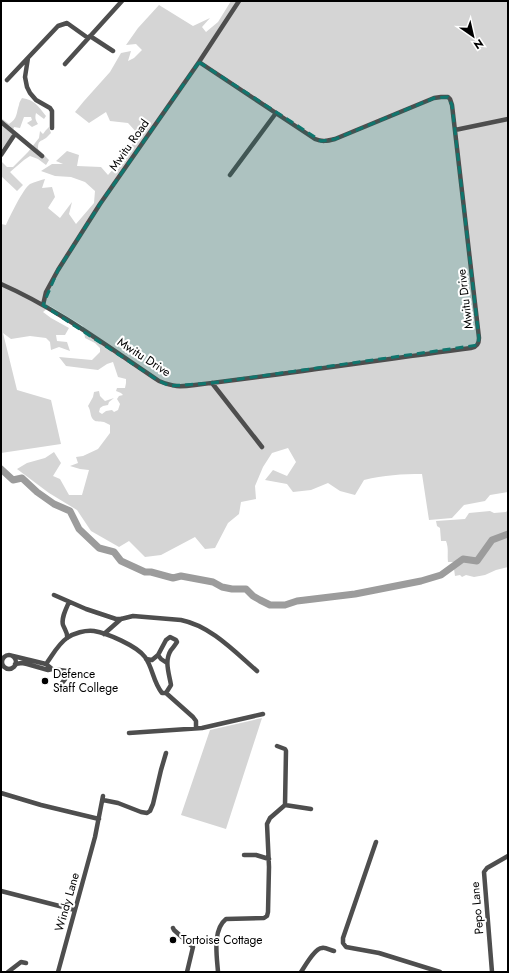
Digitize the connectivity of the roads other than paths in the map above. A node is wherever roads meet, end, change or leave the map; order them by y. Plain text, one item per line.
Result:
1 (122, 1) edge
2 (239, 1) edge
3 (89, 37) junction
4 (113, 51) dead end
5 (28, 58) junction
6 (199, 62) junction
7 (65, 64) dead end
8 (7, 80) dead end
9 (276, 113) junction
10 (508, 119) edge
11 (1, 122) edge
12 (52, 128) dead end
13 (455, 130) junction
14 (16, 134) junction
15 (1, 155) edge
16 (42, 156) dead end
17 (230, 175) dead end
18 (1, 284) edge
19 (43, 305) junction
20 (212, 383) junction
21 (262, 447) dead end
22 (54, 595) dead end
23 (69, 602) junction
24 (120, 619) junction
25 (104, 634) junction
26 (68, 638) junction
27 (163, 646) junction
28 (170, 651) junction
29 (1, 652) edge
30 (158, 655) junction
31 (11, 656) junction
32 (2, 657) edge
33 (146, 659) junction
34 (167, 663) junction
35 (15, 664) junction
36 (46, 664) junction
37 (52, 669) junction
38 (257, 671) dead end
39 (62, 682) dead end
40 (166, 693) junction
41 (263, 714) dead end
42 (196, 728) junction
43 (129, 733) dead end
44 (277, 746) dead end
45 (166, 753) dead end
46 (1, 793) edge
47 (285, 805) junction
48 (311, 809) dead end
49 (99, 819) junction
50 (376, 842) dead end
51 (244, 856) dead end
52 (508, 856) edge
53 (269, 859) junction
54 (1, 892) edge
55 (75, 910) junction
56 (174, 928) dead end
57 (334, 951) dead end
58 (26, 963) dead end
59 (8, 972) edge
60 (58, 972) edge
61 (187, 972) edge
62 (218, 972) edge
63 (301, 972) edge
64 (440, 972) edge
65 (492, 972) edge

1 - 3 street
2 - 6 street, Mwitu Road
3 - 4 street
3 - 5 street
3 - 7 street
5 - 8 street
5 - 12 street
6 - 9 street, Mwitu Drive
6 - 19 street, Mwitu Road
9 - 13 street, Mwitu Drive
9 - 17 street
10 - 13 street
11 - 14 street
13 - 20 street, Mwitu Drive
14 - 15 street
14 - 16 street
18 - 19 street, Mwitu Drive
19 - 20 street, Mwitu Drive
20 - 21 street
22 - 23 street
23 - 24 street
23 - 26 street
24 - 25 street
24 - 38 street
25 - 26 street
25 - 33 street
26 - 36 street
27 - 28 street
27 - 28 street
27 - 30 street
28 - 34 street
29 - 31 street
30 - 33 street
30 - 34 street
31 - 32 street
31 - 35 street
31 - 36 street
32 - 35 street
33 - 40 street
34 - 40 street
35 - 37 street
36 - 37 street
37 - 39 street
40 - 42 street
41 - 42 street
42 - 43 street
44 - 47 street
45 - 49 street, Windy Lane
46 - 49 street
47 - 48 street
47 - 53 street
49 - 55 street, Windy Lane
50 - 64 street
51 - 53 street
52 - 65 street, Pepo Lane
53 - 62 street
54 - 55 street
55 - 60 street, Windy Lane
56 - 61 street
57 - 63 street
58 - 59 street

